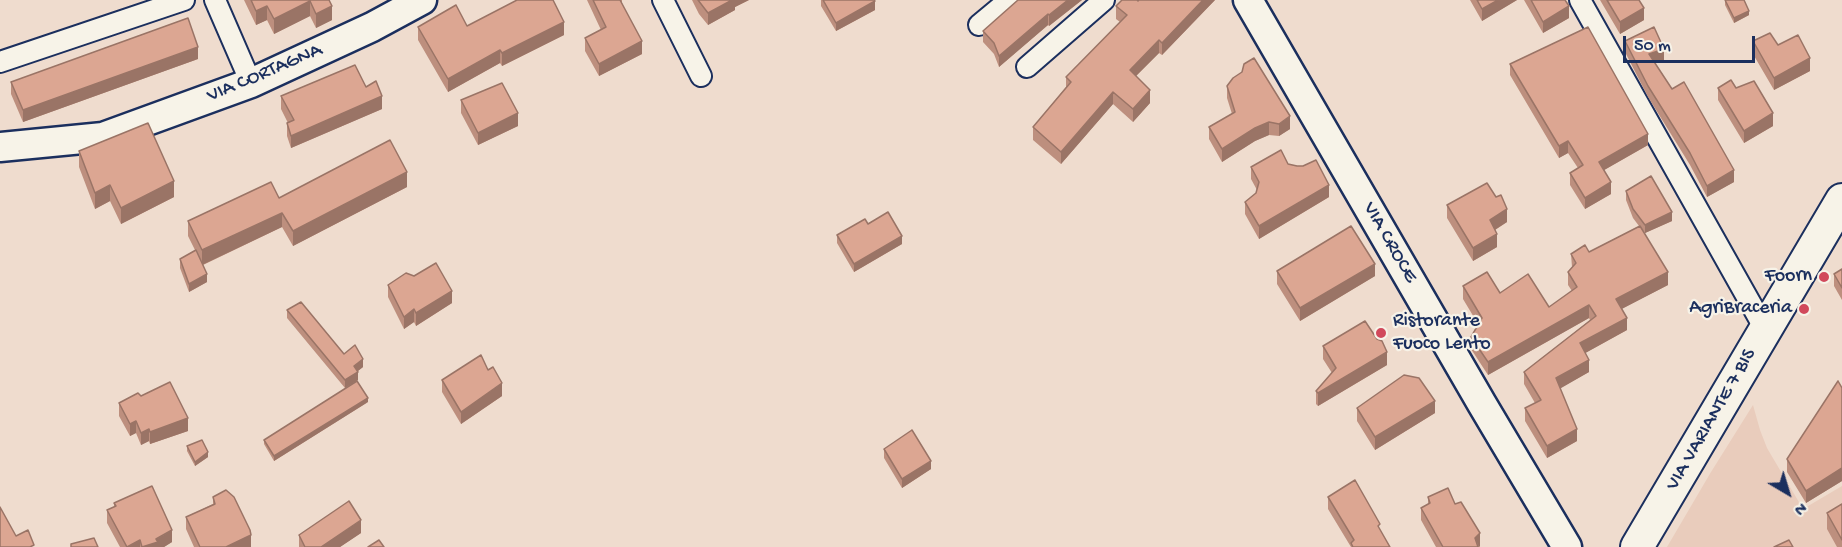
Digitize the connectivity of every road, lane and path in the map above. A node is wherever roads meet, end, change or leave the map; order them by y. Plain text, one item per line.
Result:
1 (184, 0) edge
2 (215, 0) edge
3 (422, 0) edge
4 (663, 0) edge
5 (1009, 0) edge
6 (1104, 0) edge
7 (1248, 0) edge
8 (1580, 0) edge
9 (979, 25) dead end
10 (0, 62) edge
11 (1027, 67) dead end
12 (701, 76) dead end
13 (251, 83) junction
14 (0, 147) edge
15 (1842, 200) edge
16 (1765, 329) junction
17 (1567, 547) edge
18 (1637, 547) edge

1 - 10 street
2 - 13 street
3 - 13 street, VIA CORTAGNA
4 - 12 street
5 - 9 street
6 - 11 street
7 - 17 street, VIA CROCE
8 - 16 street
13 - 14 street, VIA CORTAGNA
15 - 16 main road, VIA VARIANTE 7 BIS
16 - 18 main road, VIA VARIANTE 7 BIS

